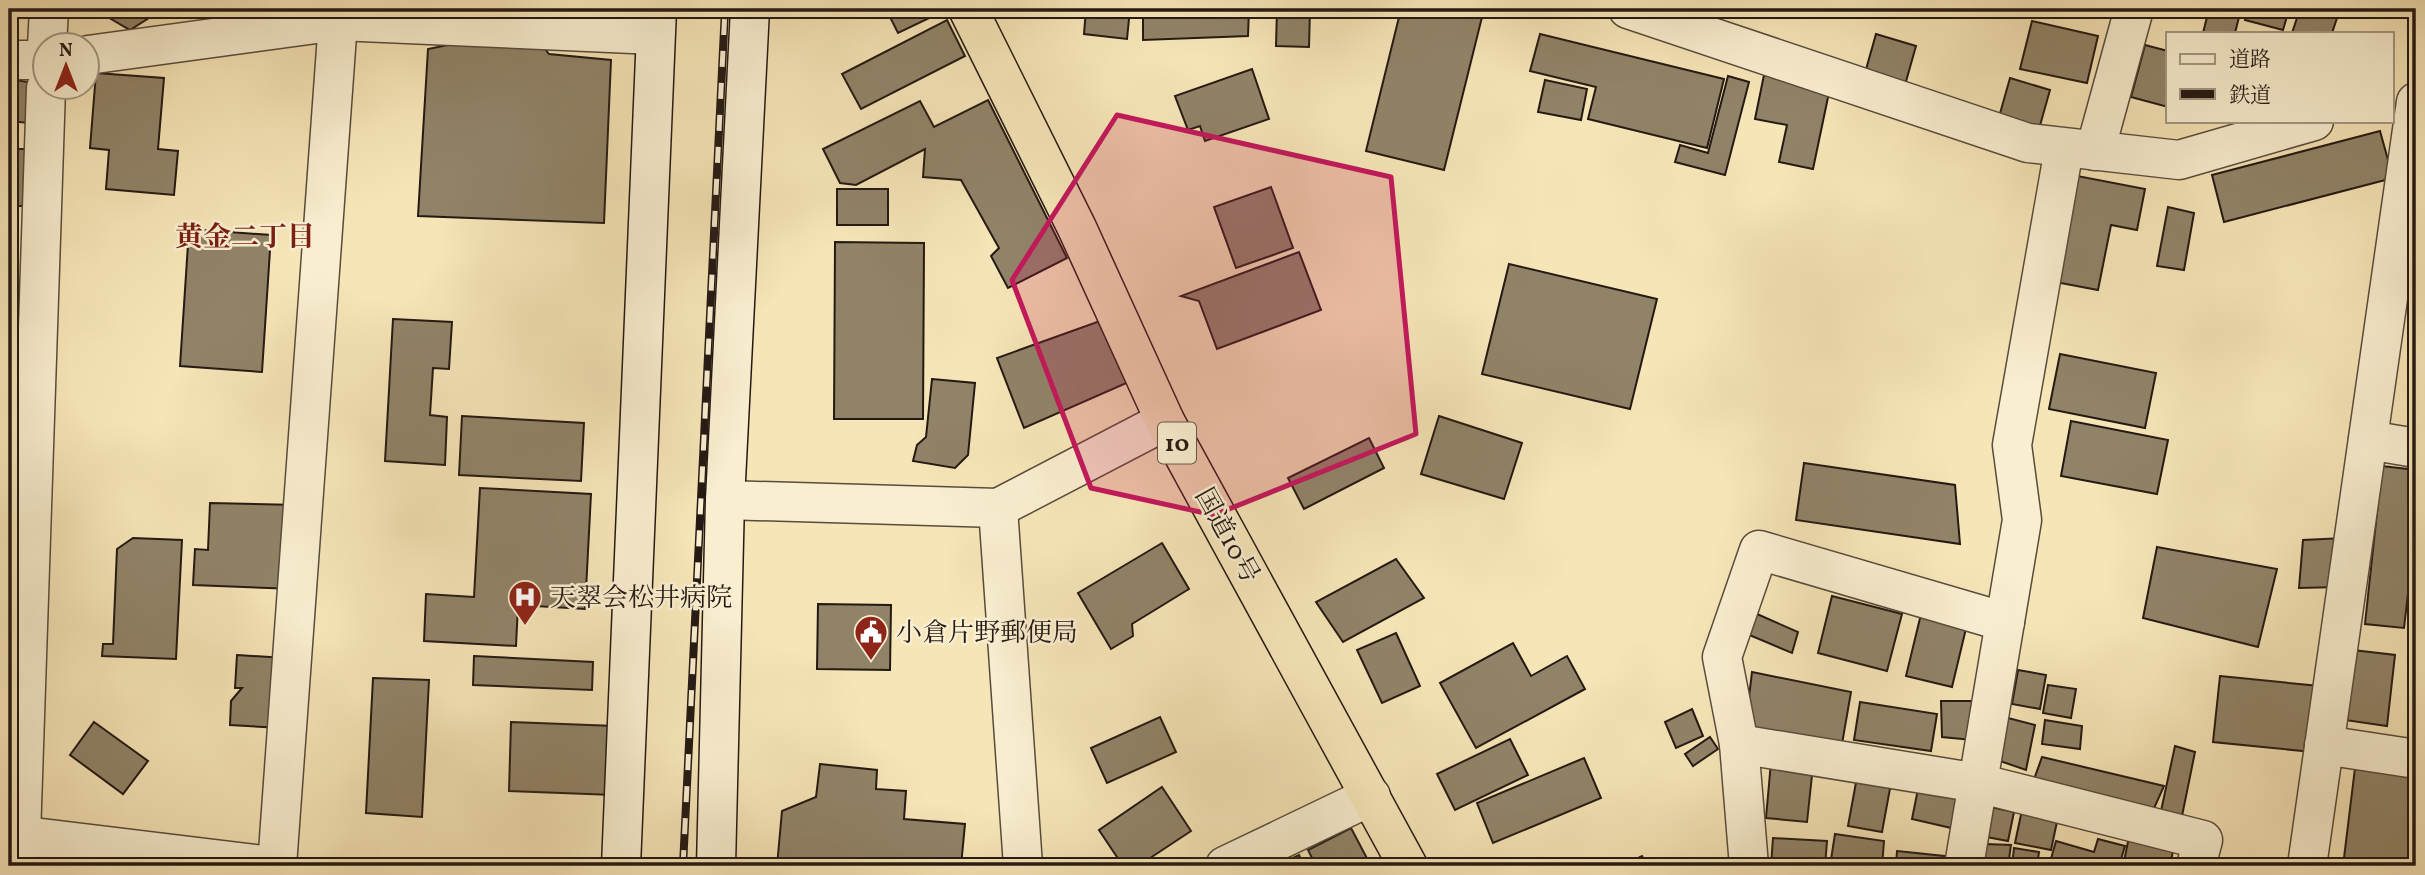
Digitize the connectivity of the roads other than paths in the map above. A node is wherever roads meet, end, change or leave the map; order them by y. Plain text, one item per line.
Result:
1 (49, 9) edge
2 (750, 9) edge
3 (968, 9) edge
4 (1628, 9) edge
5 (2134, 9) edge
6 (338, 21) junction
7 (656, 22) edge
8 (48, 32) edge
9 (102, 53) edge
10 (9, 60) edge
11 (32, 60) edge
12 (2416, 91) edge
13 (2394, 97) edge
14 (44, 102) edge
15 (2416, 103) edge
16 (2311, 122) edge
17 (2079, 150) junction
18 (24, 260) edge
19 (1165, 421) junction
20 (2368, 440) junction
21 (2416, 448) edge
22 (725, 500) junction
23 (998, 508) junction
24 (2005, 622) junction
25 (1739, 744) junction
26 (2324, 745) junction
27 (2416, 759) edge
28 (1978, 783) junction
29 (1371, 796) junction
30 (17, 845) edge
31 (271, 866) edge
32 (277, 866) edge
33 (621, 866) edge
34 (716, 866) edge
35 (1023, 866) edge
36 (1225, 866) edge
37 (1408, 866) edge
38 (1749, 866) edge
39 (1964, 866) edge
40 (2196, 866) edge
41 (2307, 866) edge

1 - 8 street
2 - 22 street
3 - 19 highway, 国道10号 / 10
4 - 17 street
5 - 17 street
6 - 7 street
6 - 9 street
6 - 32 street
7 - 33 street
10 - 11 street
12 - 13 street
14 - 18 street
15 - 20 street
16 - 17 street
17 - 24 street
18 - 30 street
19 - 23 street
19 - 29 highway, 国道10号 / 10
20 - 21 street
20 - 26 street
22 - 23 street
22 - 34 street
23 - 35 street
24 - 25 street
24 - 28 street
25 - 28 street
25 - 38 street
26 - 27 street
26 - 41 street
28 - 39 street
28 - 40 street
29 - 36 street
29 - 37 highway, 国道10号 / 10
30 - 31 street

